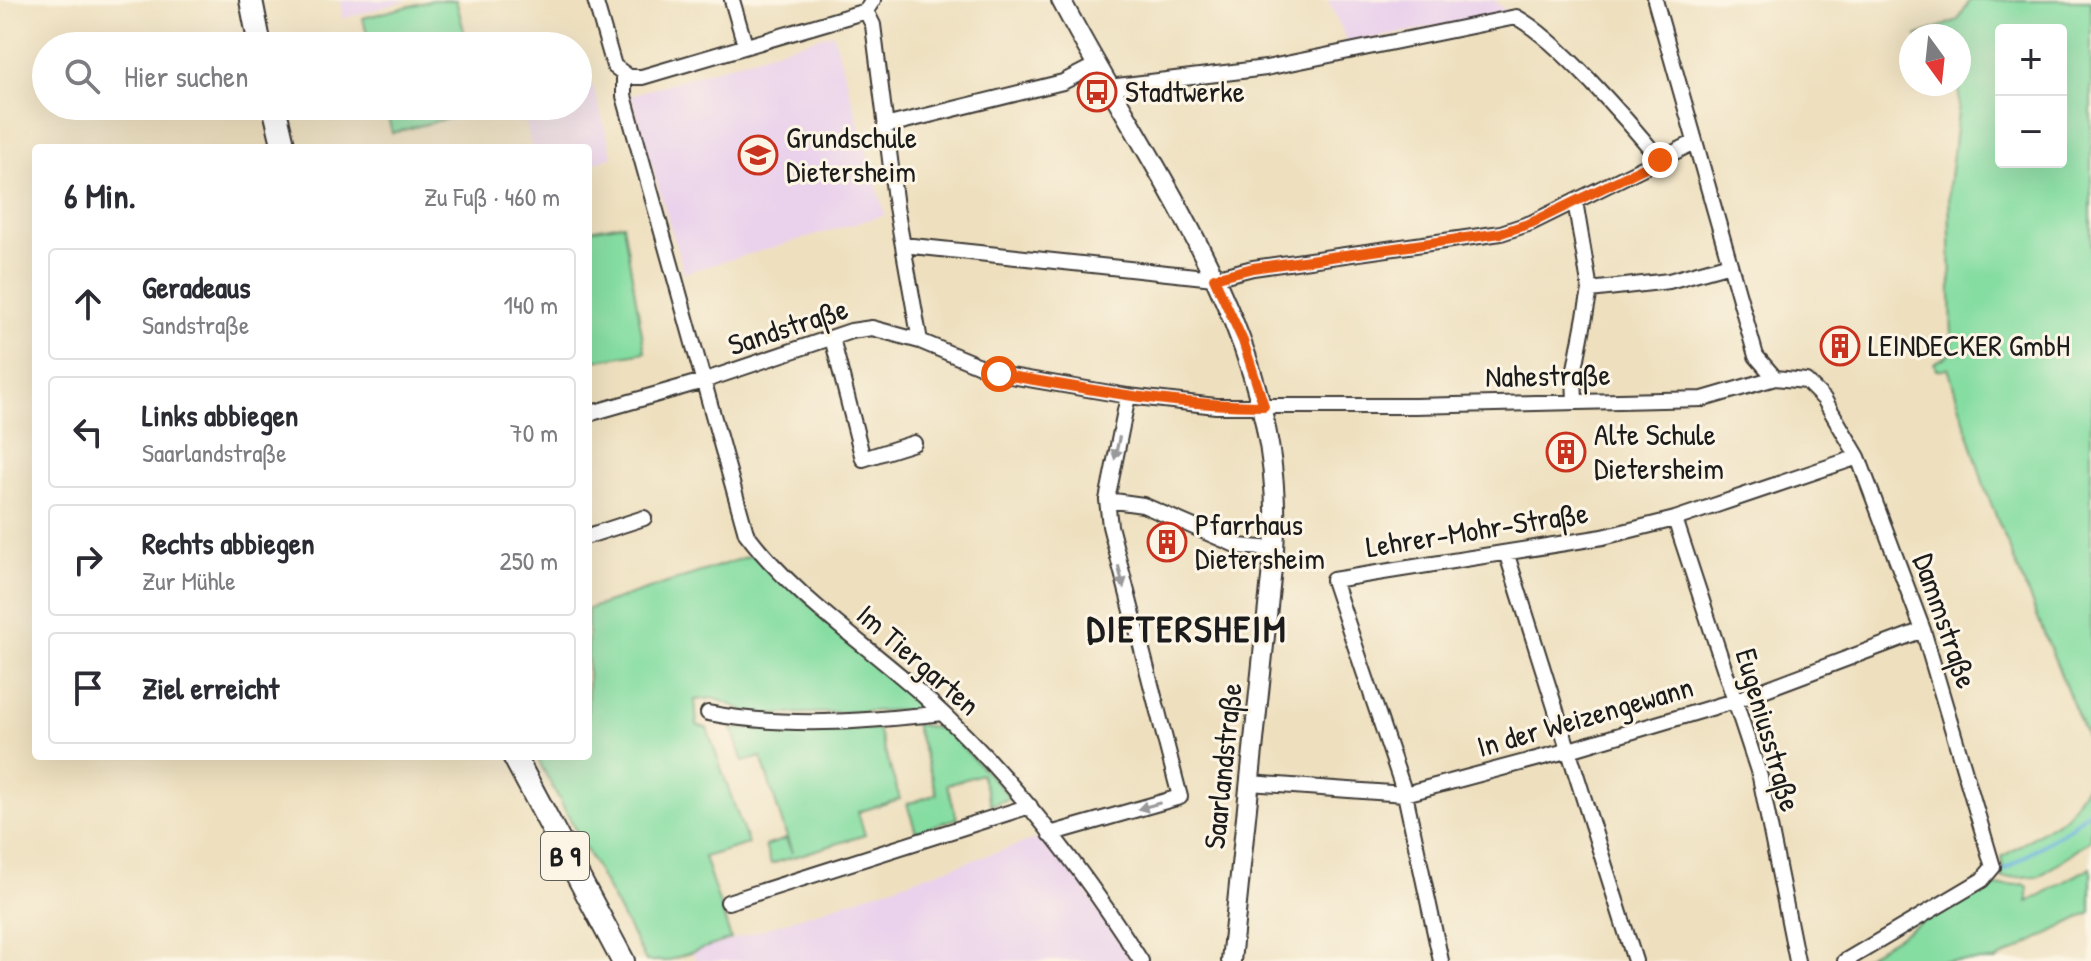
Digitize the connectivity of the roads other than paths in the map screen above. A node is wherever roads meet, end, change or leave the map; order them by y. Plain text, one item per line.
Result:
1 (251, 0) edge
2 (595, 0) edge
3 (732, 0) edge
4 (1061, 0) edge
5 (1655, 0) edge
6 (870, 6) edge
7 (257, 32) edge
8 (745, 45) junction
9 (1096, 65) junction
10 (624, 75) junction
11 (1109, 87) junction
12 (277, 120) edge
13 (885, 126) junction
14 (1695, 142) junction
15 (283, 144) edge
16 (1660, 160) junction
17 (1575, 201) junction
18 (903, 245) junction
19 (1730, 264) junction
20 (1214, 278) junction
21 (1590, 290) junction
22 (832, 338) junction
23 (920, 341) junction
24 (1775, 378) junction
25 (703, 381) junction
26 (1128, 396) junction
27 (1575, 402) junction
28 (1264, 406) junction
29 (592, 413) edge
30 (914, 443) dead end
31 (1858, 457) junction
32 (1107, 500) junction
33 (644, 518) dead end
34 (1675, 519) junction
35 (592, 535) edge
36 (1274, 549) junction
37 (1507, 555) junction
38 (1923, 630) junction
39 (1734, 701) junction
40 (708, 713) dead end
41 (942, 713) junction
42 (1566, 751) junction
43 (516, 760) edge
44 (1249, 783) junction
45 (1405, 794) junction
46 (1030, 806) junction
47 (1050, 834) junction
48 (728, 902) dead end
49 (621, 959) edge
50 (1842, 960) edge
51 (1141, 961) edge
52 (1231, 961) edge
53 (1441, 961) edge
54 (1635, 961) edge
55 (1797, 961) edge

1 - 7 highway
2 - 10 street, Sandstraße
3 - 8 street
4 - 9 main road, Saarlandstraße
5 - 14 street
6 - 8 street
6 - 13 street
8 - 10 street
9 - 11 main road, Saarlandstraße
9 - 13 street
10 - 25 street, Sandstraße
11 - 16 street
11 - 20 main road, Saarlandstraße
12 - 15 highway
13 - 18 street
14 - 16 street
14 - 19 street
16 - 17 street
17 - 20 street
17 - 21 street
18 - 20 street
18 - 23 street
19 - 21 street
19 - 24 street
20 - 28 main road, Saarlandstraße
21 - 27 street
22 - 23 street, Sandstraße
22 - 25 street, Sandstraße
22 - 30 street
23 - 26 street, Sandstraße
24 - 27 street, Nahestraße
24 - 31 street, Dammstraße
25 - 29 street, Sandstraße
25 - 41 street, Im Tiergarten
26 - 28 street, Sandstraße
26 -> 32 street
27 - 28 street, Nahestraße
28 - 36 main road, Saarlandstraße
31 - 34 street, Lehrer-Mohr-Straße
31 - 38 street, Dammstraße
32 - 36 street
32 -> 47 street
33 - 35 street
34 - 37 street, Lehrer-Mohr-Straße
34 - 39 street, Eugeniusstraße
36 - 44 main road, Saarlandstraße
37 - 42 street
37 - 45 street, Lehrer-Mohr-Straße
38 - 39 street, In der Weizengewann
38 - 50 street, Dammstraße
39 - 42 street, In der Weizengewann
39 - 55 street, Eugeniusstraße
40 - 41 street
41 - 46 street, Im Tiergarten
42 - 45 street, In der Weizengewann
42 - 54 street
43 - 49 highway, B 9
44 - 45 street, In der Weizengewann
44 - 52 main road, Saarlandstraße
45 - 53 street
46 - 47 street, Im Tiergarten
46 - 48 street
47 - 51 street, Im Tiergarten

